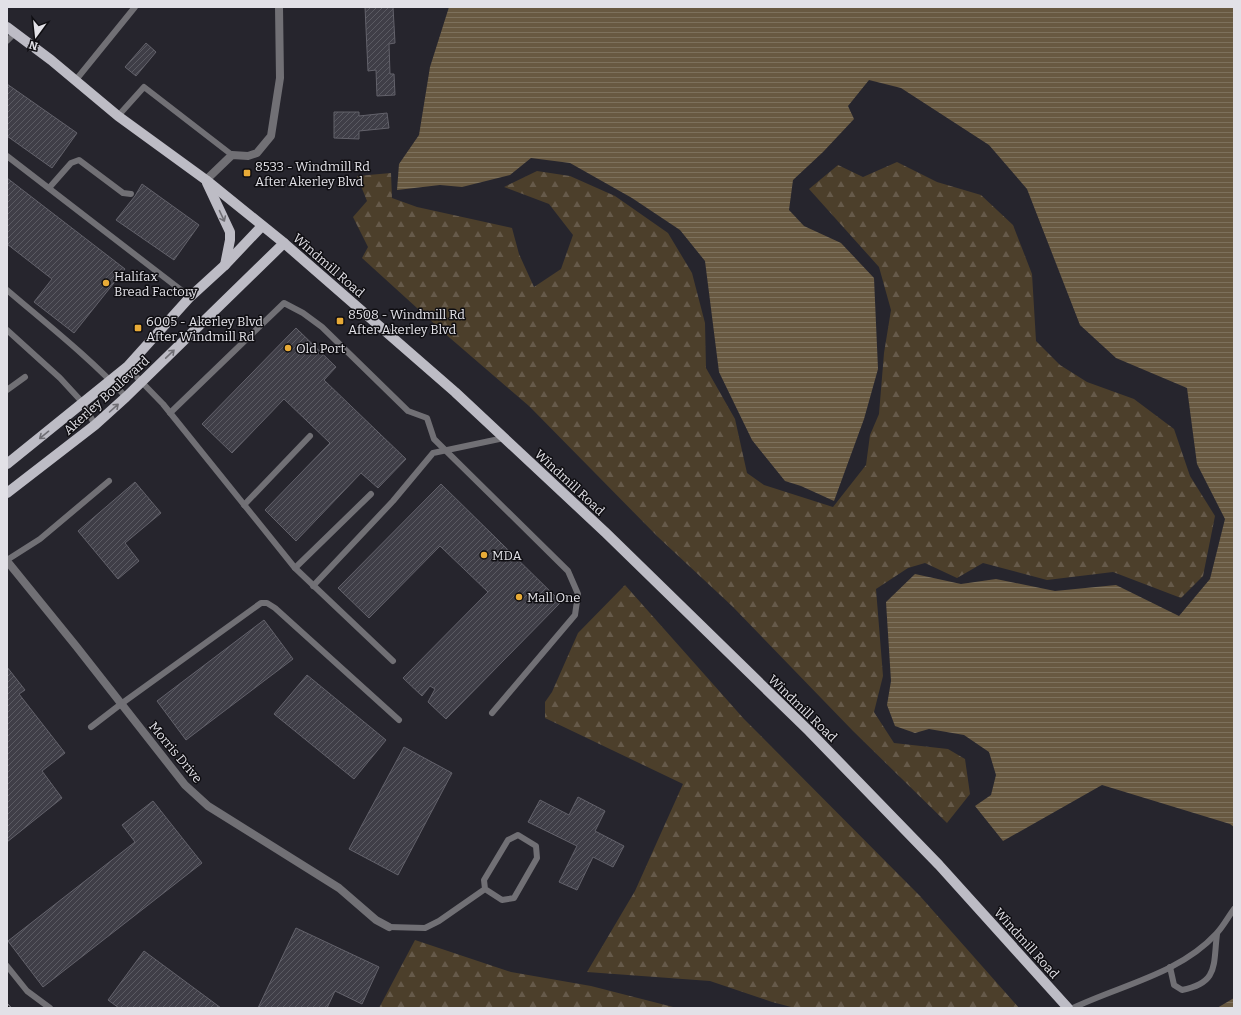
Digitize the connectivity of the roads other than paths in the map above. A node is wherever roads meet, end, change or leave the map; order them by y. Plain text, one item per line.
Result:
1 (134, 7) edge
2 (279, 7) edge
3 (11, 30) edge
4 (7, 41) edge
5 (75, 81) junction
6 (118, 116) junction
7 (7, 156) edge
8 (232, 156) junction
9 (206, 180) junction
10 (49, 188) junction
11 (131, 194) dead end
12 (262, 226) junction
13 (284, 243) junction
14 (225, 266) junction
15 (7, 290) edge
16 (190, 297) junction
17 (7, 330) edge
18 (127, 367) junction
19 (26, 377) dead end
20 (111, 381) junction
21 (142, 381) junction
22 (7, 390) edge
23 (126, 398) junction
24 (83, 403) junction
25 (170, 413) junction
26 (95, 425) junction
27 (310, 436) dead end
28 (504, 438) junction
29 (445, 450) junction
30 (7, 464) edge
31 (109, 481) dead end
32 (7, 493) edge
33 (371, 494) dead end
34 (244, 505) junction
35 (7, 560) edge
36 (295, 568) junction
37 (313, 586) junction
38 (393, 662) dead end
39 (121, 704) junction
40 (492, 713) dead end
41 (399, 720) dead end
42 (91, 727) dead end
43 (484, 889) junction
44 (1234, 909) edge
45 (389, 927) joint
46 (1217, 934) junction
47 (7, 966) edge
48 (1170, 967) junction
49 (50, 1008) edge
50 (1068, 1008) edge
51 (1073, 1008) edge

1 - 5 lane
2 - 8 street
3 - 4 lane
3 - 5 main road, Windmill Road
5 - 6 main road, Windmill Road
6 - 8 lane
6 - 9 main road, Windmill Road
7 - 10 lane
8 - 9 street
9 - 12 main road, Windmill Road
9 -> 14 main road
10 - 11 lane
10 - 16 lane
12 - 13 main road, Windmill Road
12 - 14 main road, Akerley Boulevard
21 -> 13 main road, Akerley Boulevard
13 - 28 main road, Windmill Road
14 - 16 main road, Akerley Boulevard
15 - 20 lane
16 - 18 main road, Akerley Boulevard
17 - 24 lane
18 - 20 main road, Akerley Boulevard
18 - 21 lane
19 - 22 lane
20 - 23 lane
20 - 24 main road, Akerley Boulevard
21 - 23 main road, Akerley Boulevard
21 - 25 lane
26 -> 23 main road, Akerley Boulevard
24 - 26 lane
24 -> 30 main road, Akerley Boulevard
25 - 29 lane
25 - 34 lane
26 - 32 main road, Akerley Boulevard
27 - 34 lane
28 - 29 lane
28 - 50 main road, Windmill Road
29 - 37 lane
29 - 40 lane
31 - 35 lane
33 - 36 lane
34 - 36 lane
35 - 39 street, Morris Drive
36 - 37 lane
37 - 38 lane
39 - 41 lane
39 - 42 lane
39 - 45 street, Morris Drive
43 - 43 lane
43 - 45 lane
44 - 46 lane
46 - 48 lane
46 - 48 lane
47 - 49 lane
48 - 51 lane

